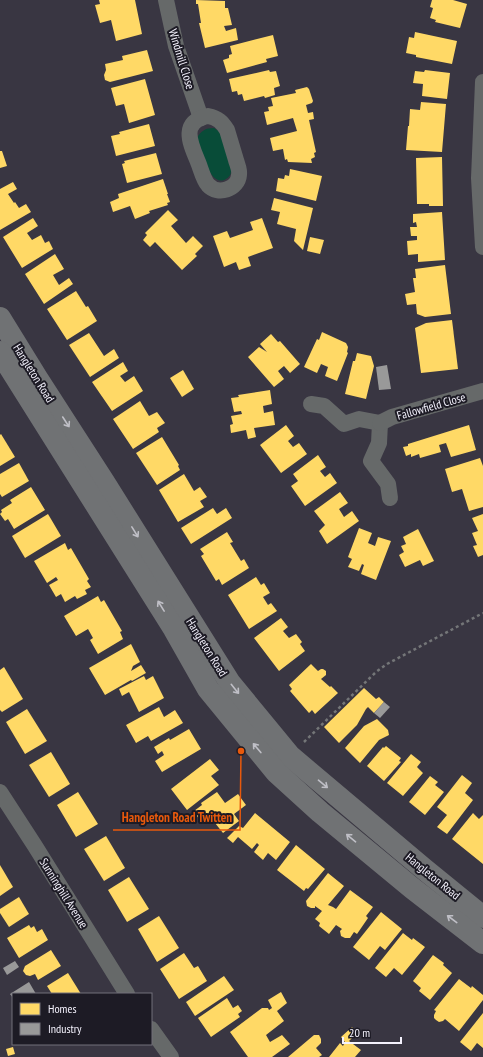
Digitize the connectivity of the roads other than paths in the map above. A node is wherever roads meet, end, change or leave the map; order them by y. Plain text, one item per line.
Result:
1 (166, 0) edge
2 (483, 82) edge
3 (201, 118) dead end
4 (483, 247) edge
5 (0, 318) edge
6 (0, 352) edge
7 (483, 391) edge
8 (311, 404) dead end
9 (380, 423) junction
10 (390, 498) dead end
11 (182, 624) junction
12 (0, 792) edge
13 (424, 869) junction
14 (412, 888) junction
15 (483, 917) edge
16 (483, 943) edge
17 (126, 993) edge
18 (152, 1030) edge
19 (172, 1057) edge

1 - 3 street, Windmill Close
2 - 4 street
5 -> 11 main road, Hangleton Road
11 -> 6 main road, Hangleton Road
7 - 9 street, Fallowfield Close
8 - 9 street, Fallowfield Close
9 - 10 street, Fallowfield Close
11 -> 13 main road, Hangleton Road
14 -> 11 main road, Hangleton Road
12 - 17 street, Sunninghill Avenue
13 - 14 main road
13 - 15 main road, Hangleton Road
16 -> 14 main road, Hangleton Road
18 - 19 street

